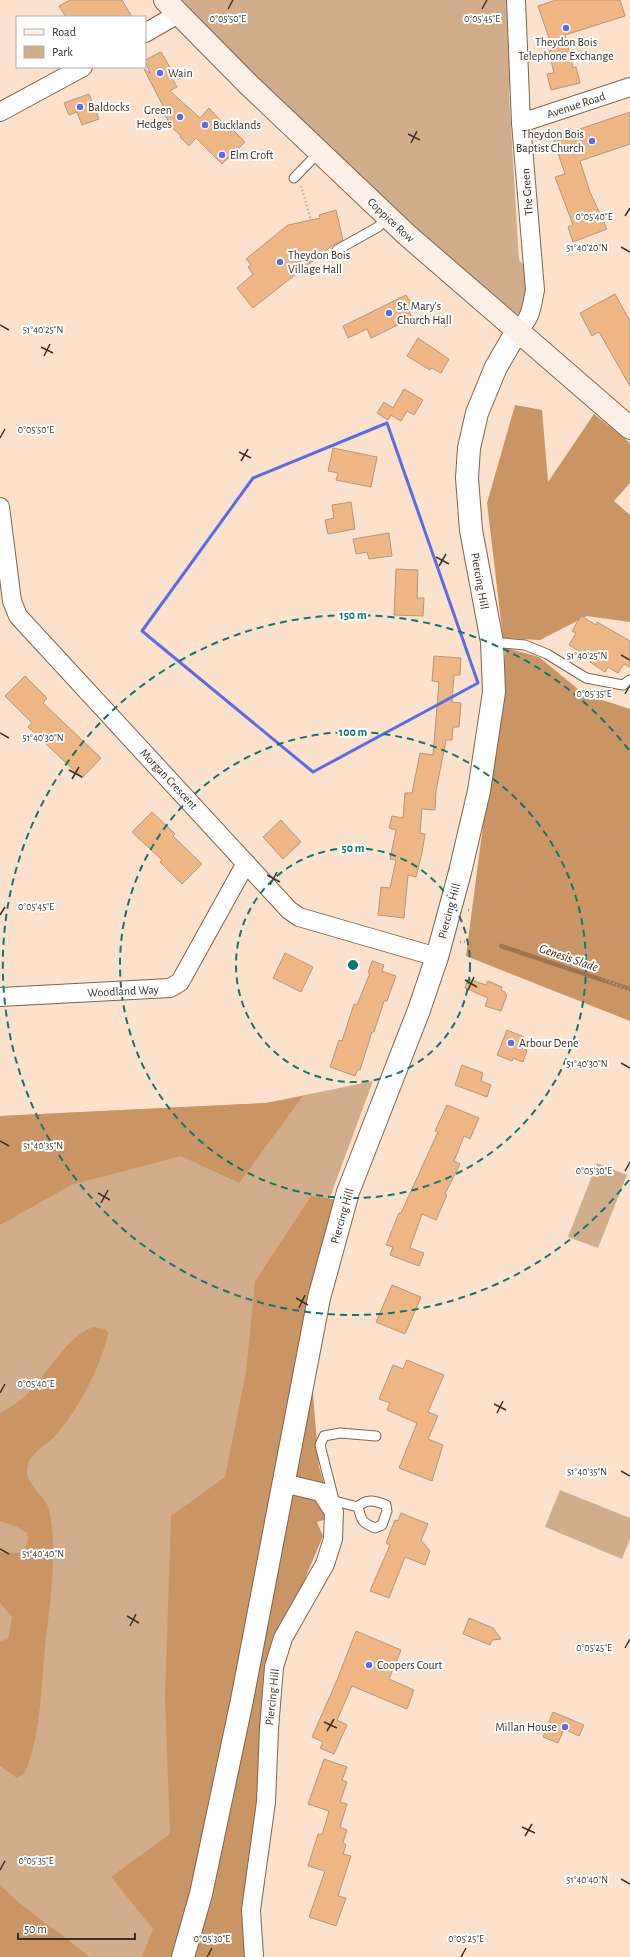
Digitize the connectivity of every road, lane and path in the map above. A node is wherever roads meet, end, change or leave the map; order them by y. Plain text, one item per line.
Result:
1 (516, 0) edge
2 (172, 7) edge
3 (146, 32) edge
4 (81, 68) edge
5 (630, 87) edge
6 (0, 112) edge
7 (521, 123) junction
8 (319, 152) junction
9 (294, 178) joint
10 (388, 217) junction
11 (311, 220) dead end
12 (337, 250) dead end
13 (517, 331) junction
14 (630, 428) edge
15 (0, 507) edge
16 (492, 642) junction
17 (630, 680) edge
18 (630, 831) edge
19 (246, 862) junction
20 (463, 910) dead end
21 (630, 938) edge
22 (540, 940) junction
23 (449, 943) junction
24 (630, 992) edge
25 (0, 998) edge
26 (376, 1436) dead end
27 (283, 1483) junction
28 (330, 1500) junction
29 (358, 1507) dead end
30 (183, 1957) edge
31 (254, 1957) edge

1 - 7 street, The Green
2 - 3 street
2 - 8 main road, Coppice Row
4 - 6 street
5 - 7 street, Avenue Road
7 - 13 street, The Green
8 - 9 lane
8 - 10 main road, Coppice Row
9 - 11 path
10 - 12 lane
10 - 13 main road, Coppice Row
13 - 14 main road, Coppice Row
13 - 16 street, Piercing Hill
15 - 19 street, Morgan Crescent
16 - 17 lane
16 - 23 street, Piercing Hill
18 - 20 path
19 - 23 street, Morgan Crescent
19 - 25 street, Woodland Way
21 - 22 path
22 - 23 path
22 - 24 path
23 - 27 street, Piercing Hill
26 - 28 lane
27 - 28 street
27 - 30 street, Piercing Hill
28 - 29 lane
28 - 31 street, Piercing Hill

